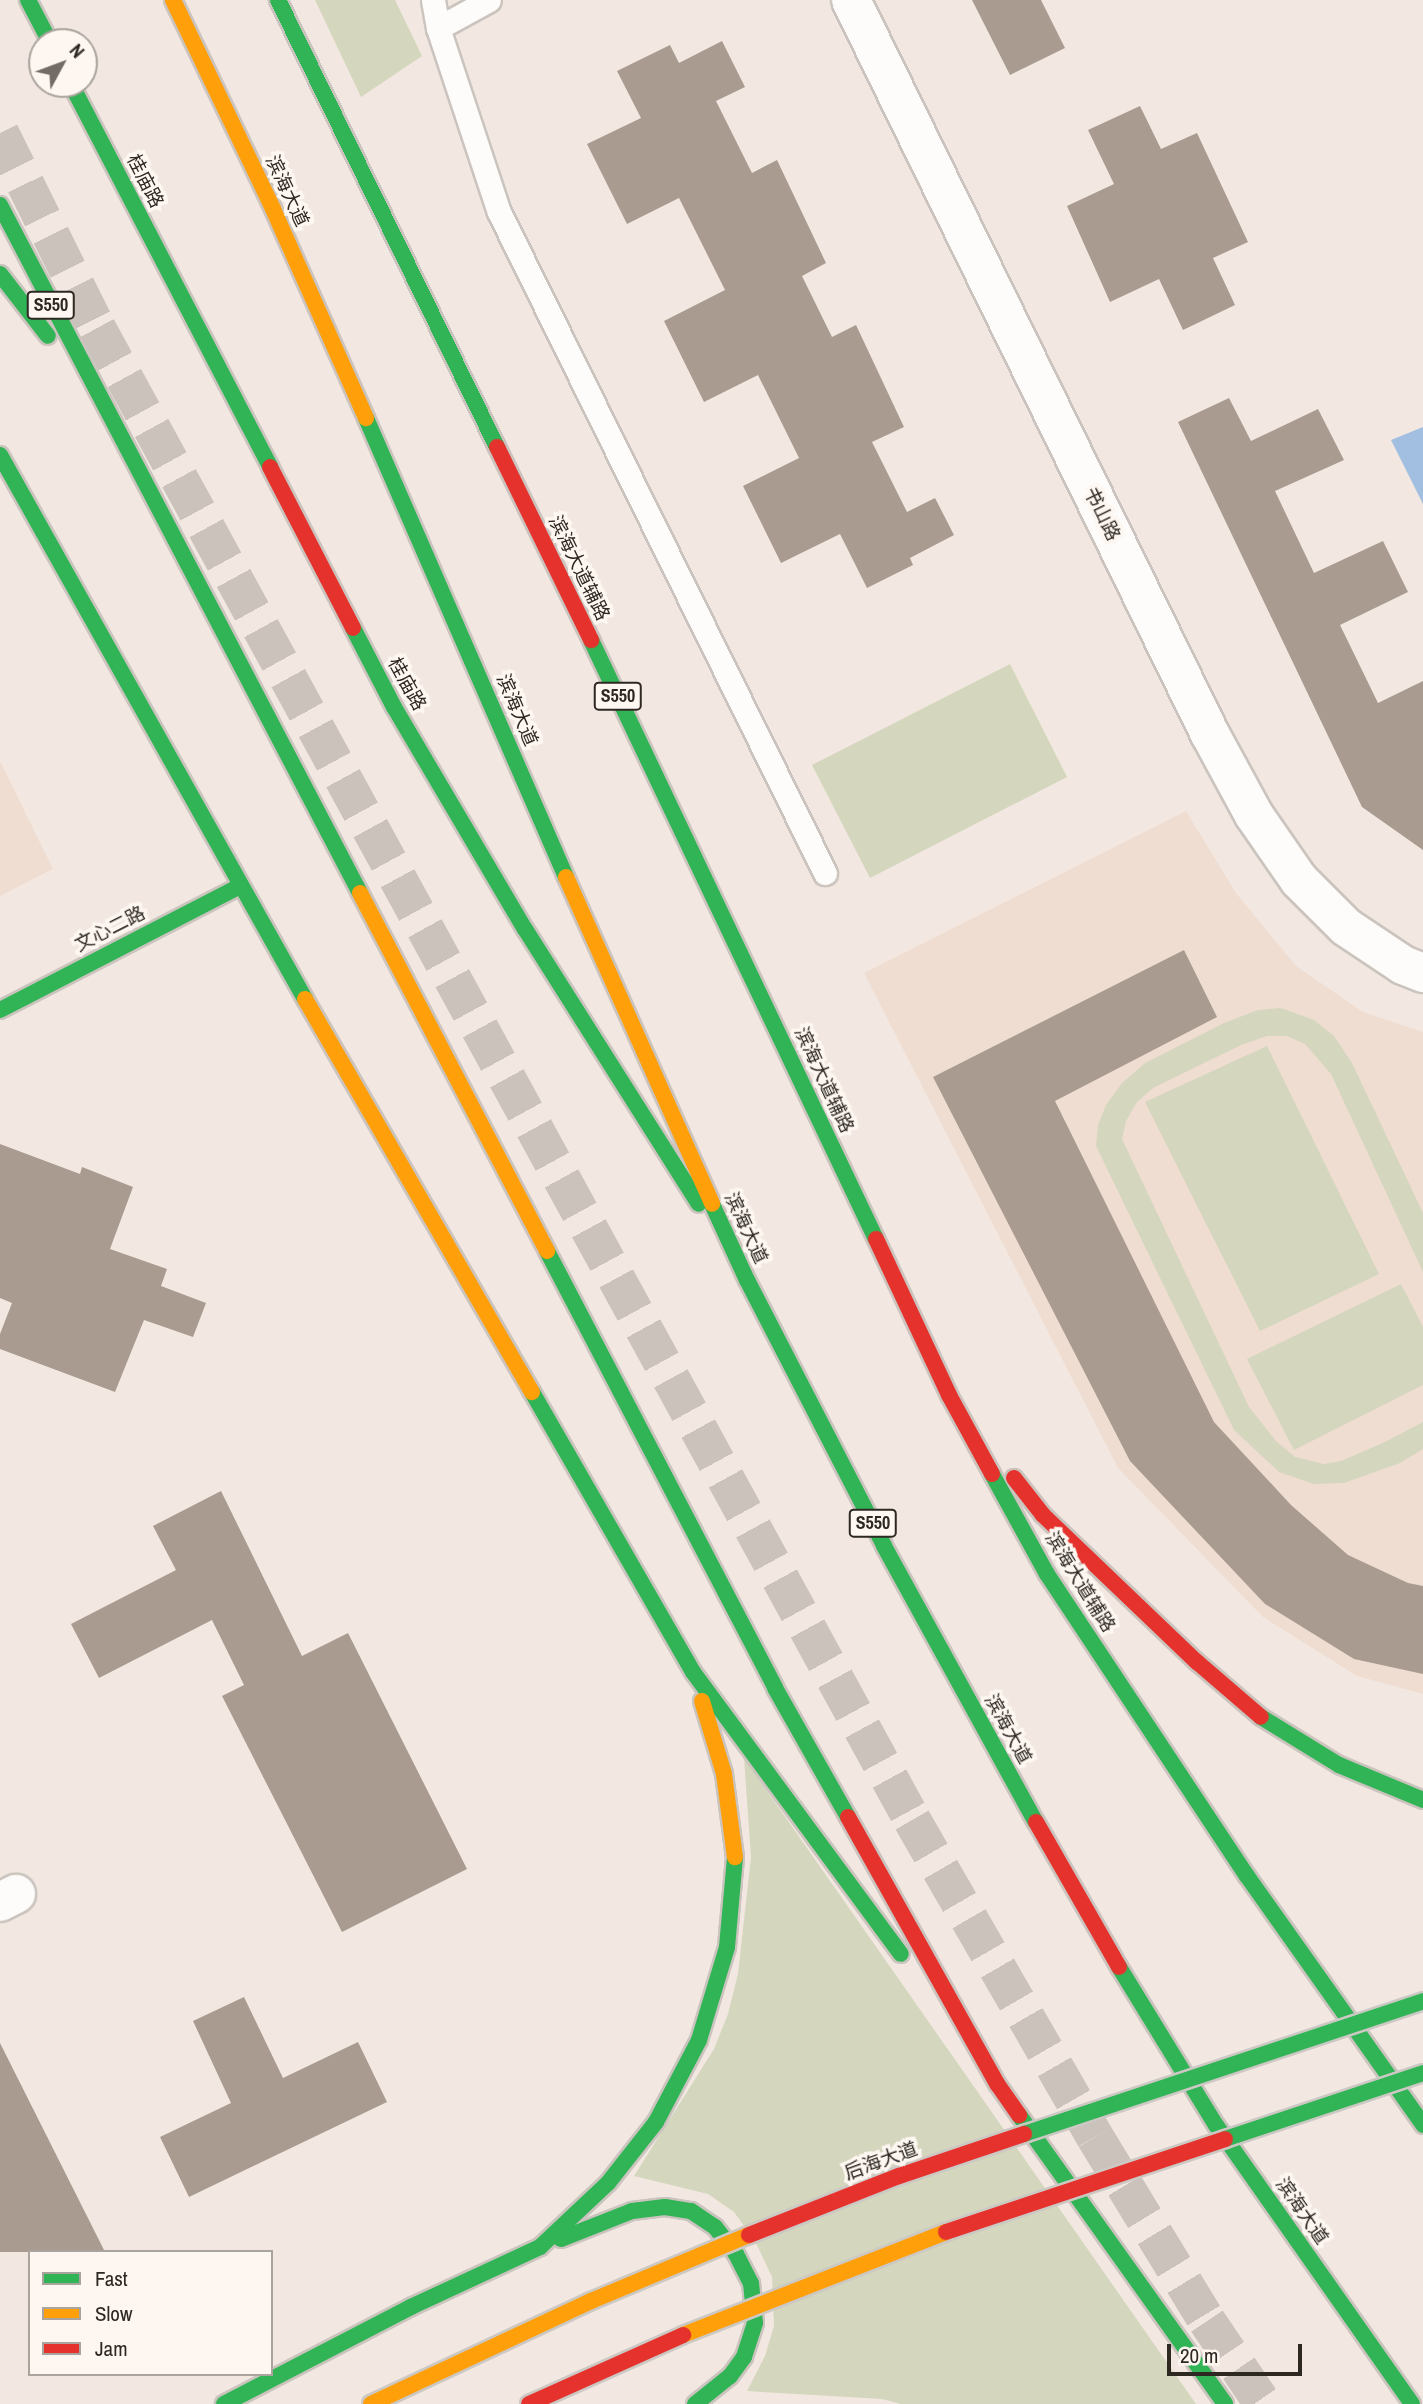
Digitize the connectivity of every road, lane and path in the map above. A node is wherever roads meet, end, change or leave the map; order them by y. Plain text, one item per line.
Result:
1 (28, 0) edge
2 (173, 0) edge
3 (278, 0) edge
4 (433, 0) edge
5 (489, 0) edge
6 (850, 0) edge
7 (43, 28) edge
8 (439, 28) junction
9 (78, 98) edge
10 (0, 205) edge
11 (0, 274) edge
12 (102, 405) junction
13 (0, 455) edge
14 (825, 873) dead end
15 (240, 886) junction
16 (1423, 973) edge
17 (0, 1010) edge
18 (747, 1280) junction
19 (949, 1395) junction
20 (693, 1672) junction
21 (1423, 1800) edge
22 (907, 1962) dead end
23 (924, 1985) dead end
24 (1423, 2001) edge
25 (1423, 2073) edge
26 (998, 2085) junction
27 (1423, 2125) edge
28 (540, 2247) junction
29 (225, 2404) edge
30 (371, 2404) edge
31 (529, 2404) edge
32 (695, 2404) edge
33 (1224, 2404) edge
34 (1412, 2404) edge

1 - 7 main road
2 - 18 main road, 滨海大道 / S550
3 - 19 main road, 滨海大道辅路 / S550
4 - 8 lane
5 - 8 lane
6 - 16 street, 书山路
8 - 14 lane
9 - 18 main road, 桂庙路 / S550
10 - 12 main road, S550
11 - 12 main road
12 - 26 main road
13 - 15 main road
15 - 17 main road, 文心二路
15 - 20 main road
18 - 34 main road, 滨海大道 / S550
19 - 21 main road
19 - 27 main road, 滨海大道辅路 / S550
20 - 22 main road
20 - 28 main road
23 - 26 main road
24 - 30 main road, 后海大道, bridge
25 - 31 main road, bridge
26 - 33 main road
28 - 29 main road
28 - 32 main road

